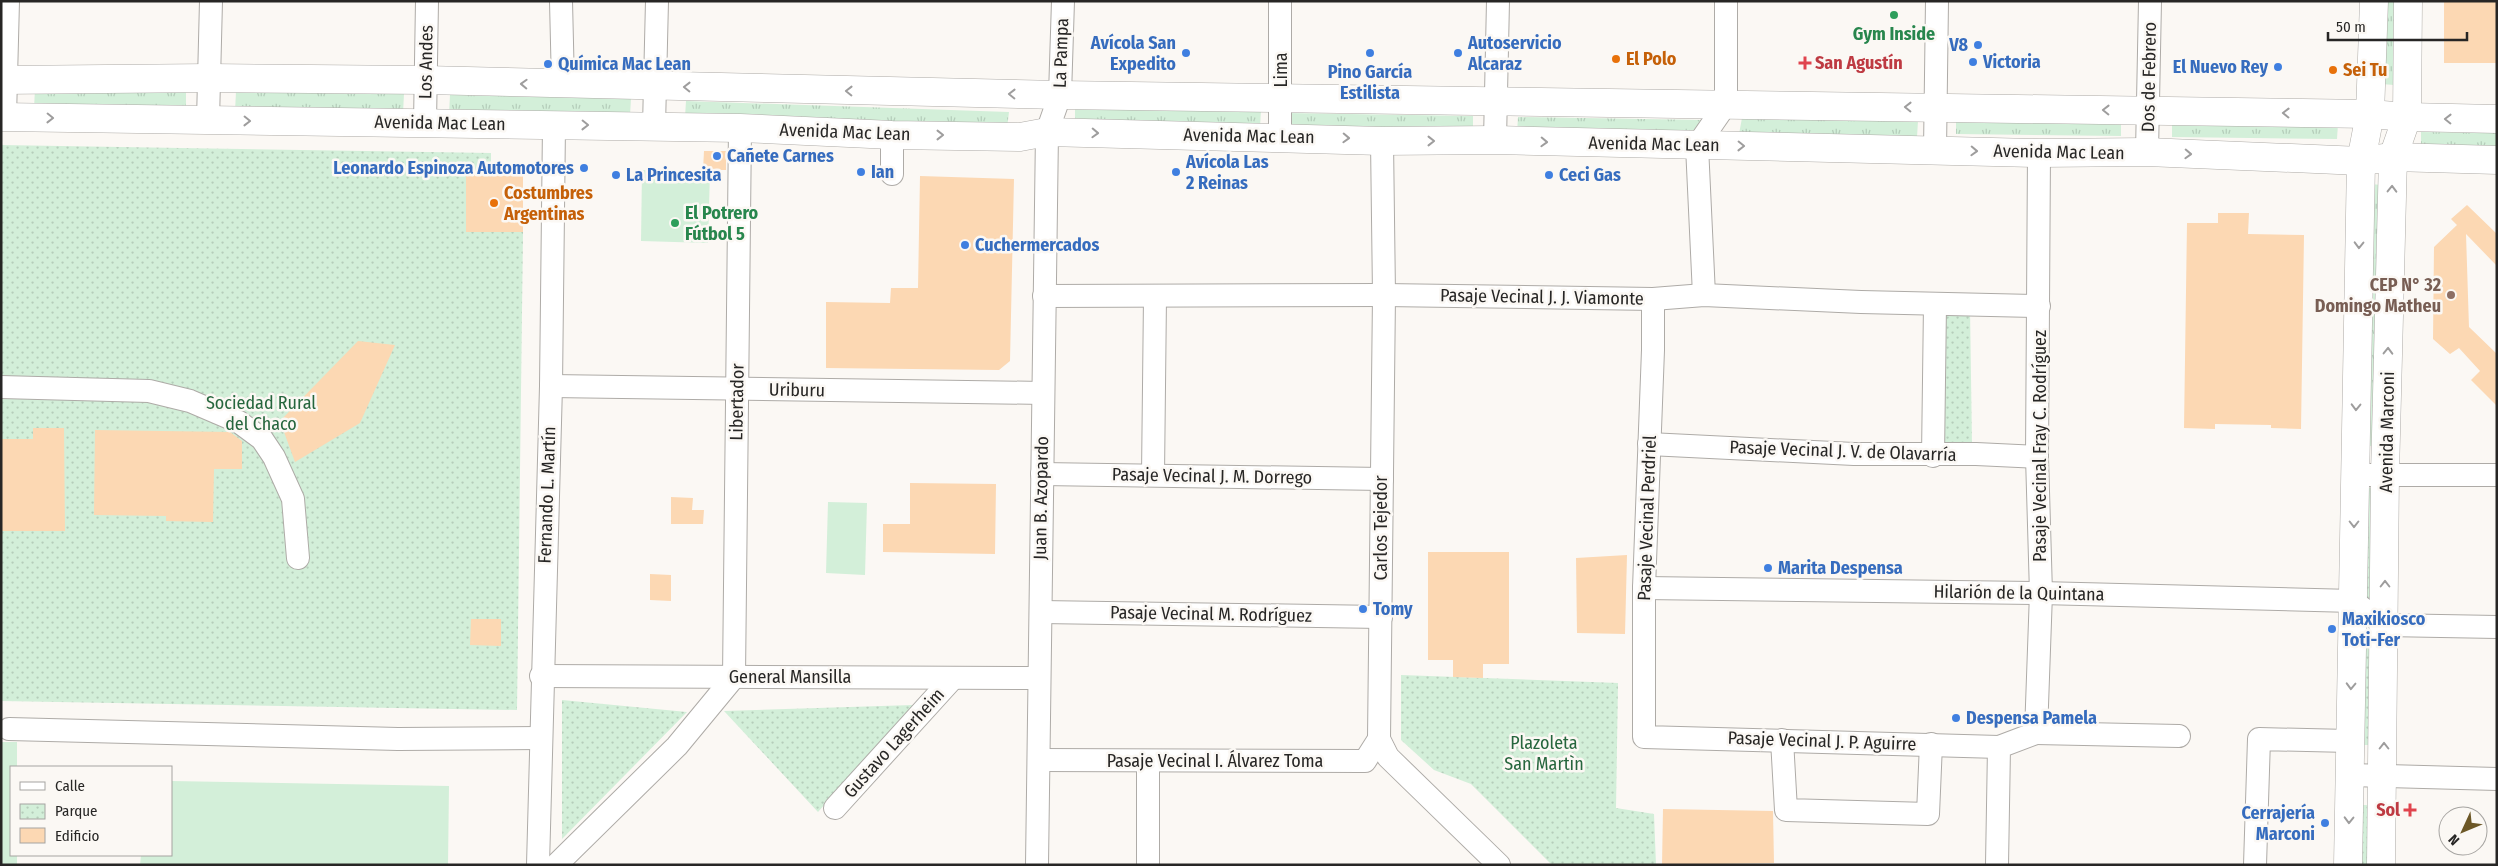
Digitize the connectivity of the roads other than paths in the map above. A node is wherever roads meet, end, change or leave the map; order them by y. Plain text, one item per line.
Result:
1 (8, 1) edge
2 (211, 1) edge
3 (561, 1) edge
4 (656, 1) edge
5 (1063, 1) edge
6 (1280, 1) edge
7 (1498, 1) edge
8 (1726, 1) edge
9 (1937, 1) edge
10 (2150, 1) edge
11 (2374, 1) edge
12 (2408, 1) edge
13 (421, 3) edge
14 (210, 78) junction
15 (3, 80) edge
16 (425, 80) junction
17 (563, 85) junction
18 (654, 86) junction
19 (1060, 95) junction
20 (1281, 98) junction
21 (1496, 101) junction
22 (1726, 104) junction
23 (1936, 108) junction
24 (2148, 111) junction
25 (2370, 114) junction
26 (3, 117) edge
27 (2407, 117) junction
28 (2497, 119) edge
29 (208, 120) junction
30 (425, 123) junction
31 (554, 125) junction
32 (654, 126) junction
33 (740, 128) junction
34 (1046, 132) junction
35 (892, 135) junction
36 (1280, 138) junction
37 (1495, 140) junction
38 (1382, 141) junction
39 (1697, 146) junction
40 (1935, 150) junction
41 (2146, 152) junction
42 (2039, 153) junction
43 (2393, 157) junction
44 (2497, 160) edge
45 (2361, 161) junction
46 (892, 174) dead end
47 (1384, 294) junction
48 (1704, 295) junction
49 (1044, 296) junction
50 (1155, 297) junction
51 (1653, 299) junction
52 (1935, 304) junction
53 (2039, 306) junction
54 (551, 386) junction
55 (1, 388) edge
56 (737, 390) junction
57 (1043, 393) junction
58 (1649, 444) junction
59 (1933, 456) junction
60 (2036, 457) junction
61 (1042, 474) junction
62 (2385, 474) junction
63 (1153, 475) junction
64 (2354, 475) junction
65 (2497, 475) edge
66 (1382, 479) junction
67 (298, 558) dead end
68 (1644, 588) junction
69 (2041, 593) junction
70 (2353, 601) junction
71 (1041, 612) junction
72 (1380, 617) junction
73 (2385, 625) junction
74 (2497, 626) edge
75 (541, 676) junction
76 (734, 677) junction
77 (953, 678) junction
78 (1038, 678) junction
79 (9, 729) dead end
80 (2036, 733) junction
81 (2179, 736) dead end
82 (1644, 737) joint
83 (540, 738) junction
84 (1379, 738) junction
85 (1782, 740) junction
86 (2349, 741) junction
87 (1931, 744) junction
88 (1999, 747) junction
89 (1039, 760) junction
90 (1148, 761) junction
91 (2350, 775) junction
92 (2384, 777) junction
93 (2497, 779) edge
94 (835, 808) dead end
95 (538, 865) edge
96 (556, 865) edge
97 (1037, 865) edge
98 (1148, 865) edge
99 (1499, 865) edge
100 (1997, 865) edge
101 (2254, 865) edge
102 (2348, 865) edge
103 (2381, 865) edge

1 - 15 street
2 - 14 street
3 - 17 street
4 - 18 street
5 - 19 street, La Pampa
6 - 20 street, Lima
7 - 21 street
8 - 22 street
9 - 23 street
10 - 24 street, Dos de Febrero
11 - 25 main road, Avenida Marconi
12 - 27 main road, Avenida Marconi
13 - 16 street, Los Andes
14 - 15 main road
14 - 16 main road
14 - 29 street
15 - 26 street
17 -> 16 main road
16 - 30 street, Los Andes
17 - 18 main road
19 -> 18 main road
18 - 32 street
19 - 20 main road
19 - 34 street, La Pampa
20 - 21 main road
20 - 36 street, Lima
21 - 22 main road
21 - 37 street
23 -> 22 main road
22 - 39 street
24 -> 23 main road
23 - 40 street
25 -> 24 main road
24 - 41 street, Dos de Febrero
25 - 27 main road
25 - 45 main road, Avenida Marconi
26 -> 29 main road, Avenida Mac Lean
28 -> 27 main road
27 - 43 main road, Avenida Marconi
29 -> 30 main road, Avenida Mac Lean
30 - 31 main road, Avenida Mac Lean
31 -> 32 main road, Avenida Mac Lean
31 - 54 street, Fernando L. Martín
32 - 33 main road, Avenida Mac Lean
33 - 35 main road, Avenida Mac Lean
33 - 56 street, Libertador
35 -> 34 main road, Avenida Mac Lean
34 -> 36 main road, Avenida Mac Lean
34 - 49 street, Juan B. Azopardo
35 - 46 street
36 -> 38 main road, Avenida Mac Lean
38 -> 37 main road, Avenida Mac Lean
37 -> 39 main road, Avenida Mac Lean
38 - 47 street, Carlos Tejedor
39 -> 40 main road, Avenida Mac Lean
39 - 48 street
40 -> 42 main road, Avenida Mac Lean
41 - 42 main road, Avenida Mac Lean
41 -> 45 main road, Avenida Mac Lean
42 - 53 street, Pasaje Vecinal Fray C. Rodríguez
43 - 44 main road, Avenida Mac Lean
43 - 45 main road, Avenida Mac Lean
62 -> 43 main road, Avenida Marconi
45 -> 64 main road, Avenida Marconi
47 - 50 street, Pasaje Vecinal J. J. Viamonte
47 - 51 street, Pasaje Vecinal J. J. Viamonte
47 - 66 street, Carlos Tejedor
48 - 51 street, Pasaje Vecinal J. J. Viamonte
48 - 52 street, Pasaje Vecinal J. J. Viamonte
49 - 50 street, Pasaje Vecinal J. J. Viamonte
49 - 57 street, Juan B. Azopardo
50 - 63 street
51 - 58 street, Pasaje Vecinal Perdriel
52 - 53 street, Pasaje Vecinal J. J. Viamonte
52 - 59 street
53 - 60 street, Pasaje Vecinal Fray C. Rodríguez
54 - 56 street, Uriburu
54 - 75 street, Fernando L. Martín
55 - 67 street
56 - 57 street, Uriburu
56 - 76 street, Libertador
57 - 61 street, Juan B. Azopardo
58 - 59 street, Pasaje Vecinal J. V. de Olavarría
58 - 68 street, Pasaje Vecinal Perdriel
59 - 60 street, Pasaje Vecinal J. V. de Olavarría
60 - 69 street, Pasaje Vecinal Fray C. Rodríguez
61 - 63 street, Pasaje Vecinal J. M. Dorrego
61 - 71 street, Juan B. Azopardo
62 - 64 street
62 - 65 street
73 -> 62 main road, Avenida Marconi
63 - 66 street, Pasaje Vecinal J. M. Dorrego
64 -> 70 main road, Avenida Marconi
66 - 72 street, Carlos Tejedor
68 - 69 street, Hilarión de la Quintana
68 - 82 street, Pasaje Vecinal Perdriel
69 - 70 street, Hilarión de la Quintana
69 - 80 street, Pasaje Vecinal Fray C. Rodríguez
70 - 73 street
70 -> 86 main road, Avenida Marconi
71 - 72 street, Pasaje Vecinal M. Rodríguez
71 - 78 street, Juan B. Azopardo
72 - 84 street, Carlos Tejedor
73 - 74 street
92 -> 73 main road, Avenida Marconi
75 - 76 street, General Mansilla
75 - 83 street, Fernando L. Martín
76 - 77 street, General Mansilla
76 - 96 street
77 - 78 street, General Mansilla
77 - 94 street, Gustavo Lagerheim
78 - 89 street, Juan B. Azopardo
79 - 83 street
80 - 81 street
80 - 88 street
82 - 85 street, Pasaje Vecinal J. P. Aguirre
83 - 95 street, Fernando L. Martín
84 - 90 street, Pasaje Vecinal I. Álvarez Toma
84 - 99 street, Carlos Tejedor
85 - 87 street, Pasaje Vecinal J. P. Aguirre
85 - 87 street
86 - 91 main road, Avenida Marconi
86 - 101 street
87 - 88 street, Pasaje Vecinal J. P. Aguirre
88 - 100 street
89 - 90 street, Pasaje Vecinal I. Álvarez Toma
89 - 97 street, Juan B. Azopardo
90 - 98 street
91 - 92 street
91 -> 102 main road, Avenida Marconi
92 - 93 street
92 - 103 main road, Avenida Marconi

